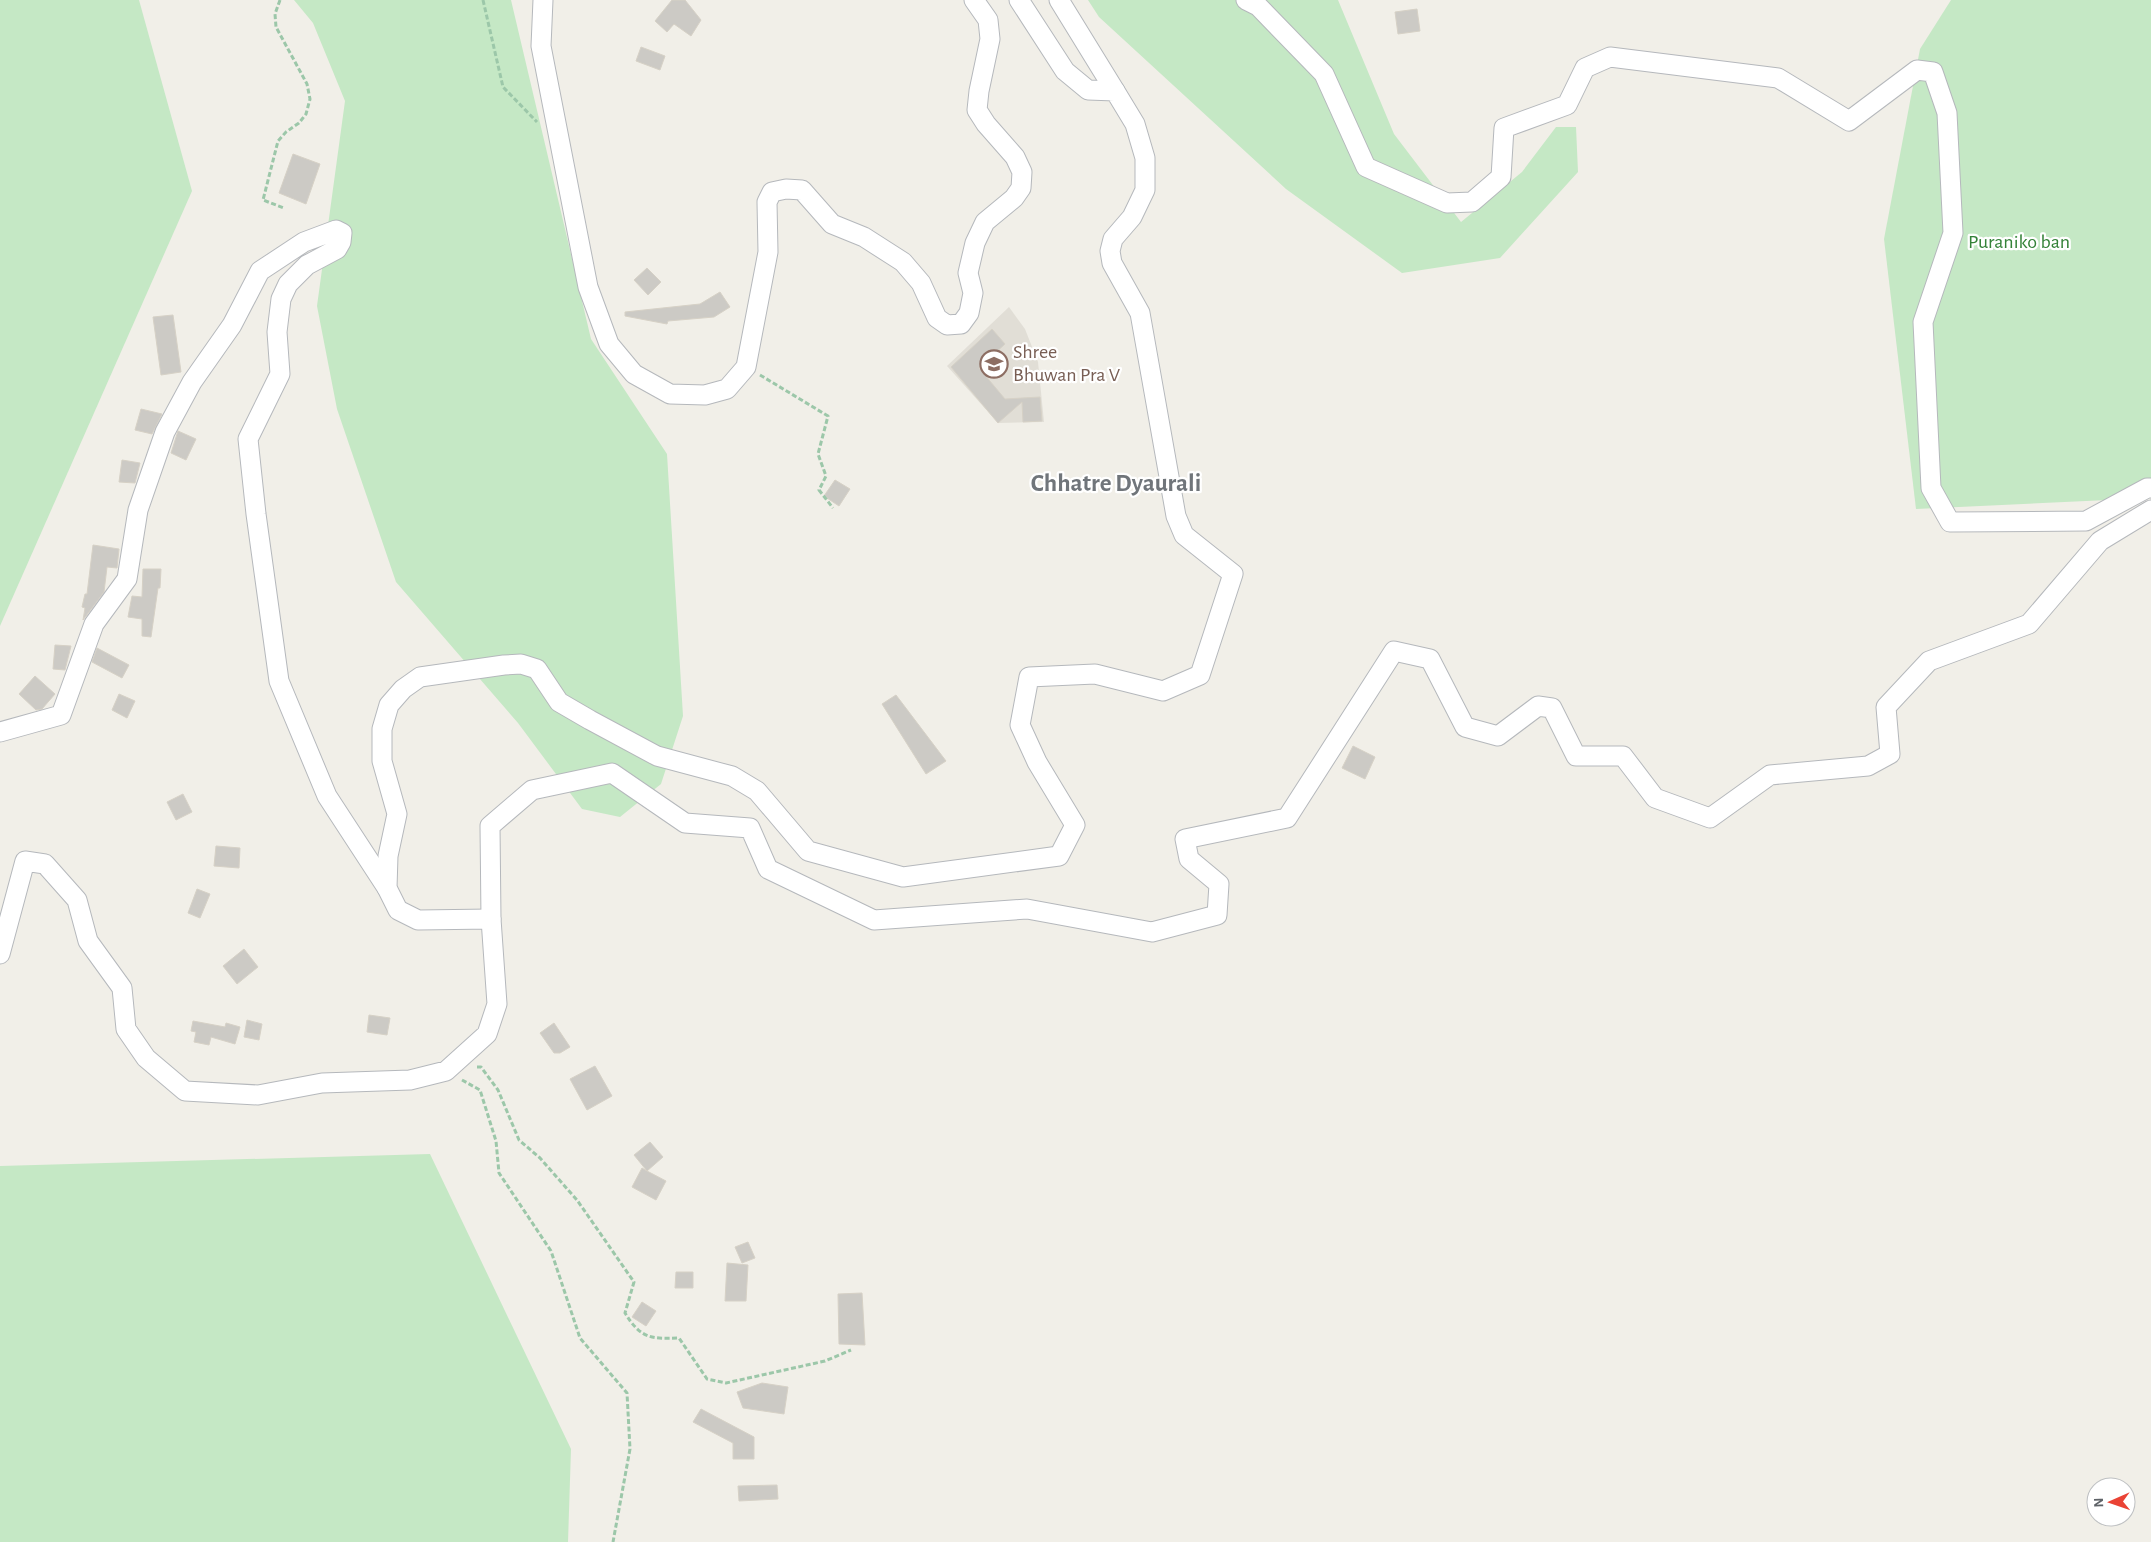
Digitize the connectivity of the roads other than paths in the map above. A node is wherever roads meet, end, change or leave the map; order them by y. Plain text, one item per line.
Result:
1 (543, 0) edge
2 (974, 0) edge
3 (1019, 0) edge
4 (1059, 0) edge
5 (1246, 0) edge
6 (1115, 91) junction
7 (2151, 488) edge
8 (2151, 510) edge
9 (0, 732) edge
10 (387, 888) junction
11 (491, 919) junction
12 (0, 954) edge

1 - 2 street
3 - 6 street
4 - 6 street
5 - 7 street
6 - 10 street
8 - 11 street
9 - 10 street
10 - 11 street
11 - 12 street

